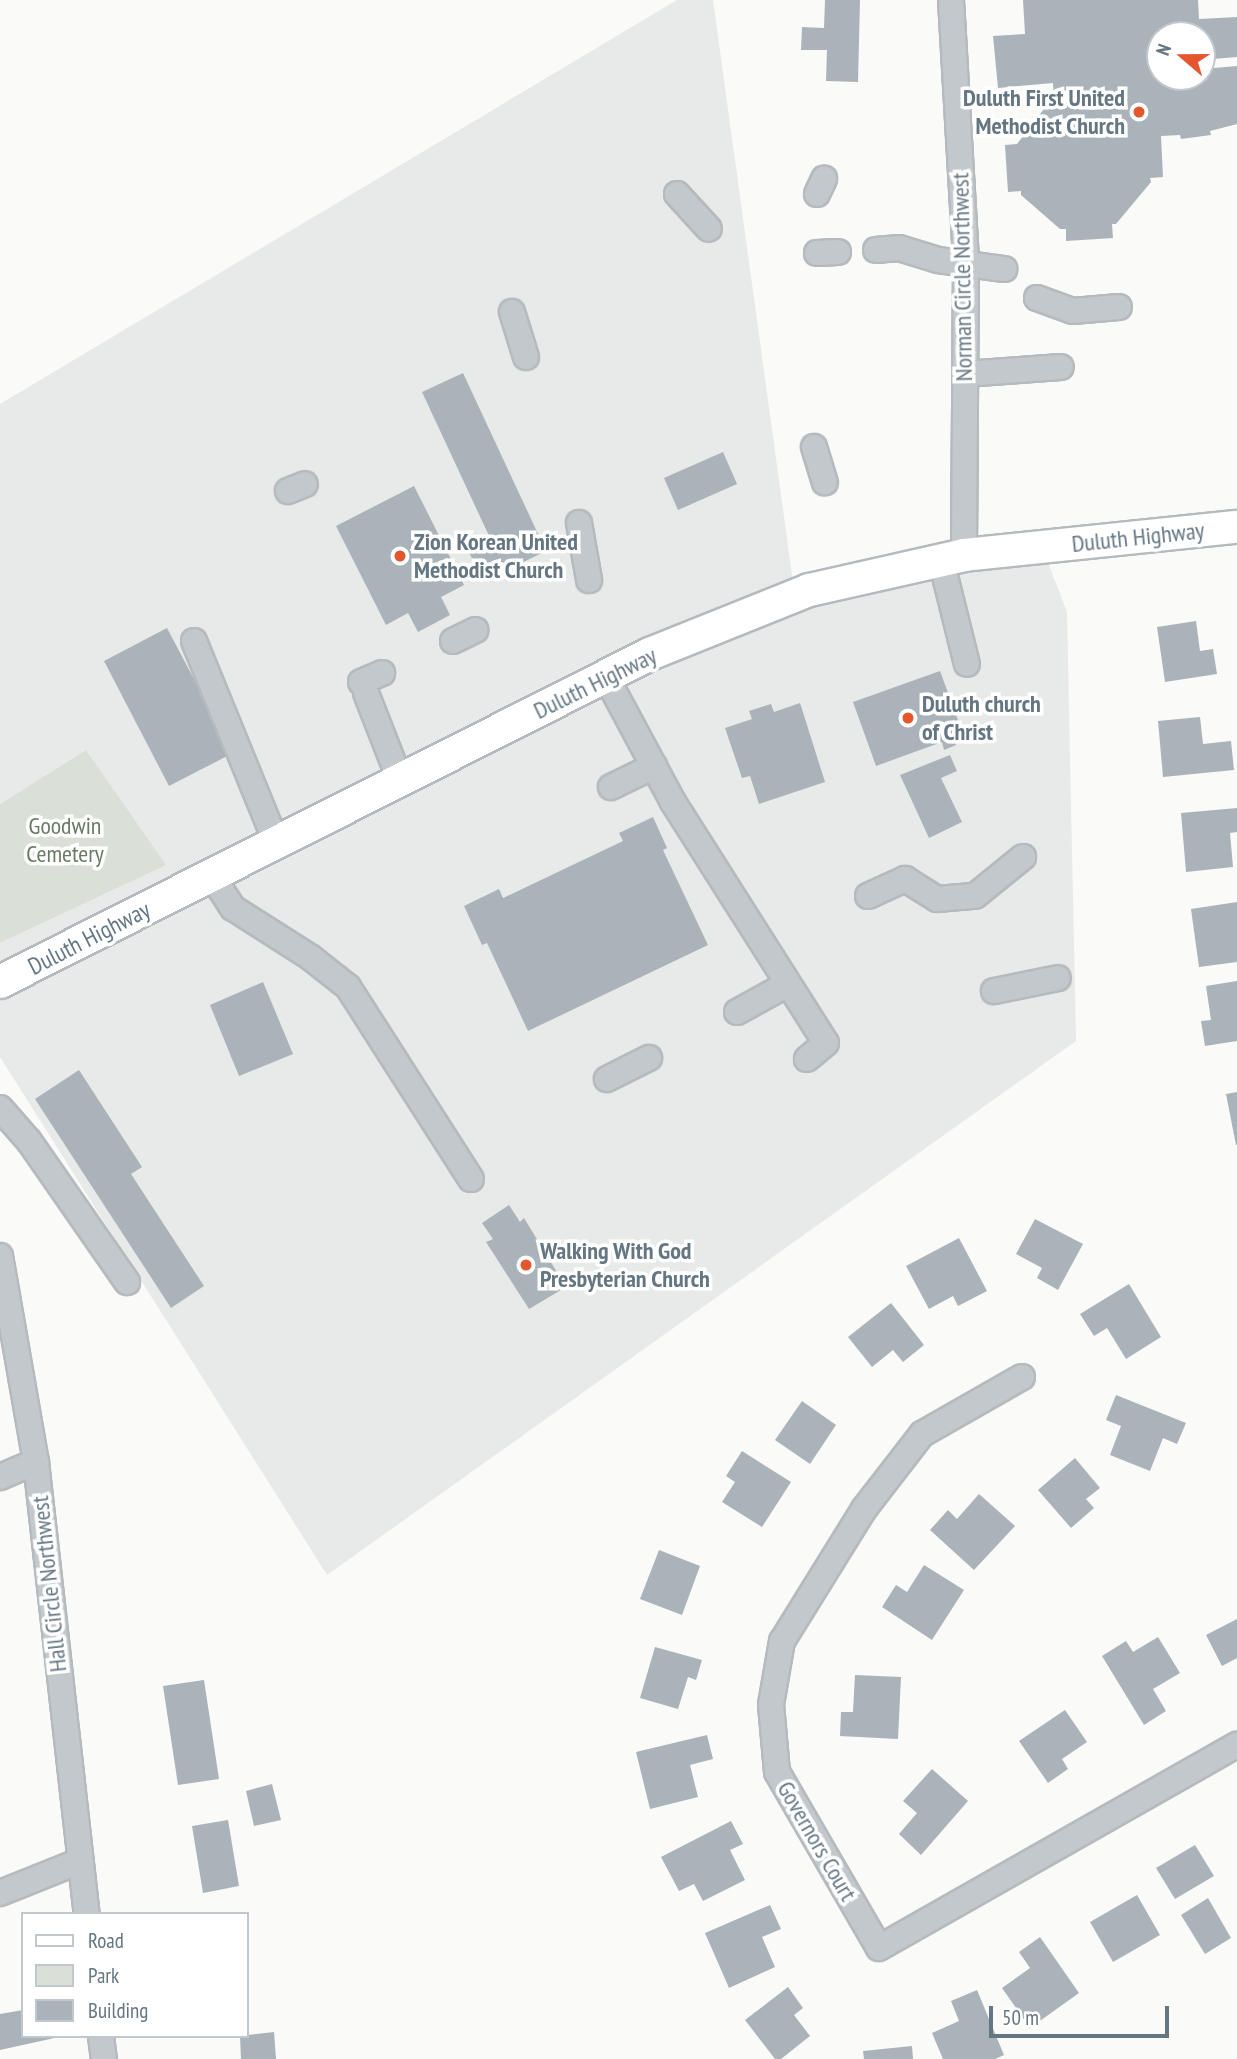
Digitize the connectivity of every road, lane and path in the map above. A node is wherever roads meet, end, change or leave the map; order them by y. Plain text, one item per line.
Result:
1 (951, 0) edge
2 (677, 194) dead end
3 (709, 229) dead end
4 (891, 243) dead end
5 (966, 262) junction
6 (1004, 269) dead end
7 (1037, 298) dead end
8 (1119, 307) dead end
9 (512, 312) dead end
10 (526, 358) dead end
11 (1061, 367) dead end
12 (965, 374) junction
13 (814, 447) dead end
14 (825, 482) dead end
15 (579, 523) dead end
16 (1237, 527) edge
17 (952, 557) junction
18 (589, 580) dead end
19 (476, 631) dead end
20 (194, 641) dead end
21 (453, 641) dead end
22 (967, 664) dead end
23 (606, 677) junction
24 (370, 683) dead end
25 (654, 766) junction
26 (400, 780) junction
27 (611, 787) dead end
28 (277, 844) junction
29 (1023, 857) dead end
30 (212, 876) junction
31 (868, 896) dead end
32 (1058, 978) dead end
33 (0, 982) edge
34 (788, 984) junction
35 (993, 991) dead end
36 (737, 1012) dead end
37 (649, 1058) dead end
38 (807, 1059) dead end
39 (607, 1079) dead end
40 (0, 1108) edge
41 (471, 1179) dead end
42 (0, 1256) edge
43 (127, 1282) dead end
44 (1022, 1377) dead end
45 (36, 1462) junction
46 (0, 1477) edge
47 (1237, 1745) edge
48 (80, 1861) junction
49 (0, 1893) edge
50 (87, 1912) edge
51 (102, 2038) edge
52 (104, 2059) edge

1 - 5 street, Norman Circle Northwest
2 - 3 street
4 - 5 street
5 - 6 street
5 - 12 street, Norman Circle Northwest
7 - 8 street
9 - 10 street
11 - 12 street
12 - 17 street, Norman Circle Northwest
13 - 14 street
15 - 18 street
16 - 17 main road, Duluth Highway
17 - 22 street, Norman Circle Northwest
17 - 23 main road, Duluth Highway
19 - 21 street
20 - 28 street
23 - 25 street
23 - 26 main road, Duluth Highway
24 - 26 street
25 - 27 street
25 - 34 street
26 - 28 main road, Duluth Highway
28 - 30 main road, Duluth Highway
29 - 31 street
30 - 33 main road, Duluth Highway
30 - 41 street
32 - 35 street
34 - 36 street
34 - 38 street
37 - 39 street
40 - 43 street
42 - 45 street, Hall Circle Northwest
44 - 47 street, Governors Court
45 - 46 street
45 - 48 street, Hall Circle Northwest
48 - 49 street
48 - 50 street, Hall Circle Northwest
51 - 52 street

